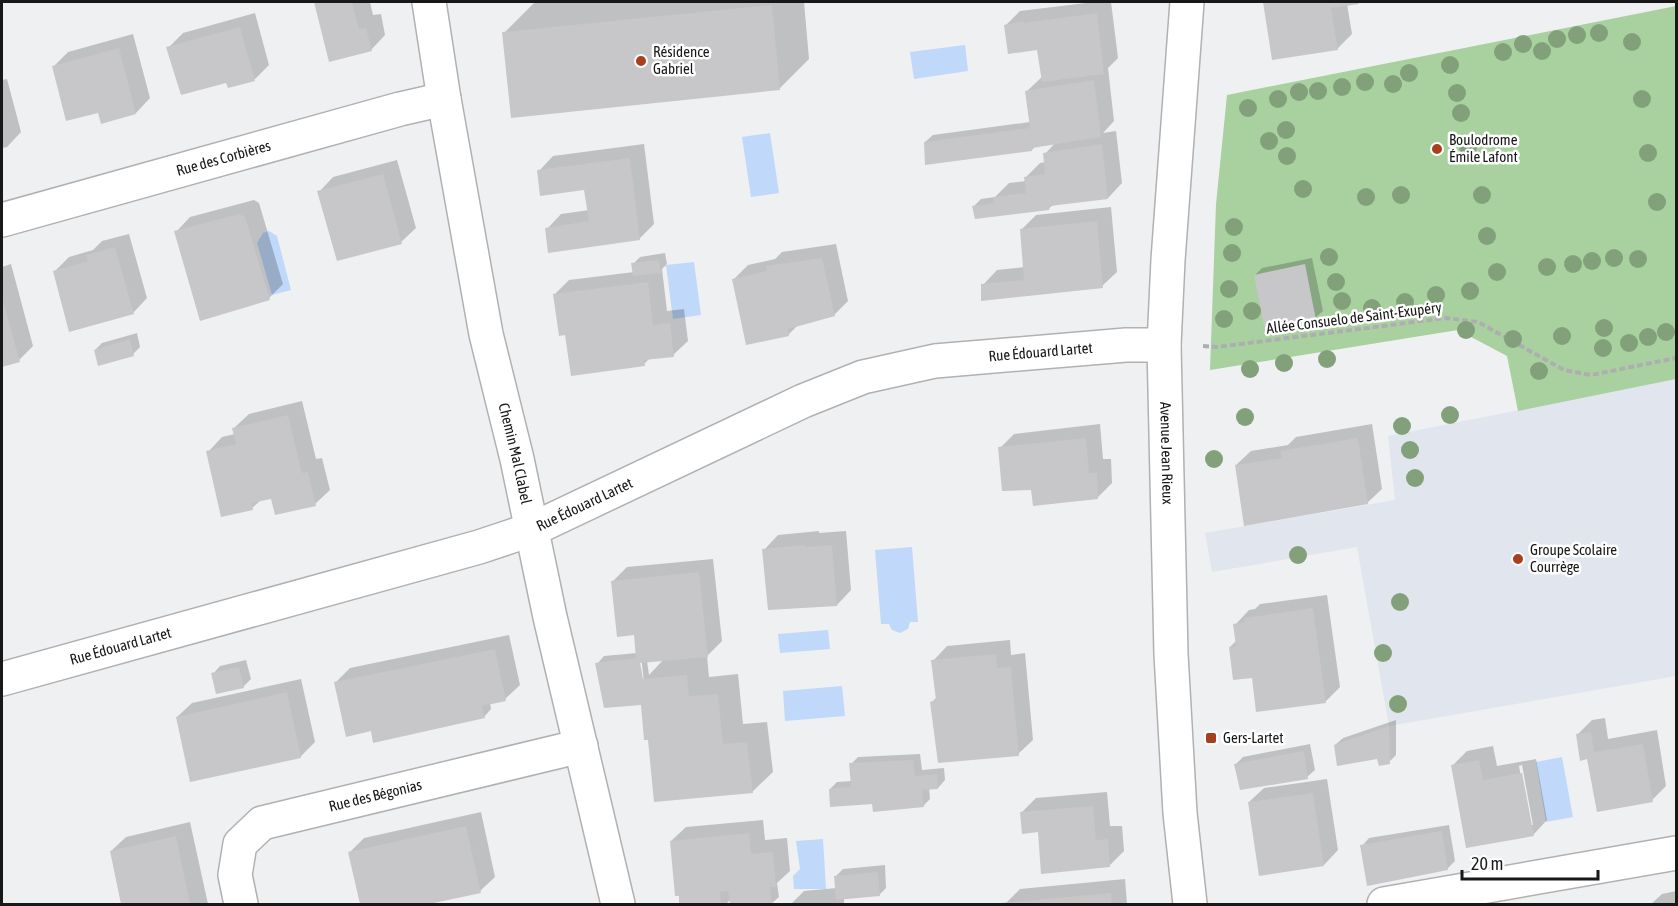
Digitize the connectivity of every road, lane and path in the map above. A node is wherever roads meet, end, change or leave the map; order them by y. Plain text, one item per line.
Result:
1 (429, 2) edge
2 (1187, 2) edge
3 (444, 99) junction
4 (2, 220) edge
5 (1164, 345) junction
6 (1677, 358) edge
7 (532, 529) junction
8 (2, 679) edge
9 (581, 746) junction
10 (1677, 853) edge
11 (241, 904) edge
12 (618, 904) edge
13 (1190, 904) edge
14 (1384, 904) edge

1 - 3 street, Chemin Mal Clabel
2 - 5 street, Avenue Jean Rieux
3 - 4 street, Rue des Corbières
3 - 7 street, Chemin Mal Clabel
5 - 6 path, Allée Consuelo de Saint-Exupéry
5 - 7 street, Rue Édouard Lartet
5 - 13 street, Avenue Jean Rieux
7 - 8 street, Rue Édouard Lartet
7 - 9 street, Chemin Mal Clabel
9 - 11 street, Rue des Bégonias
9 - 12 street, Chemin Mal Clabel
10 - 14 street

